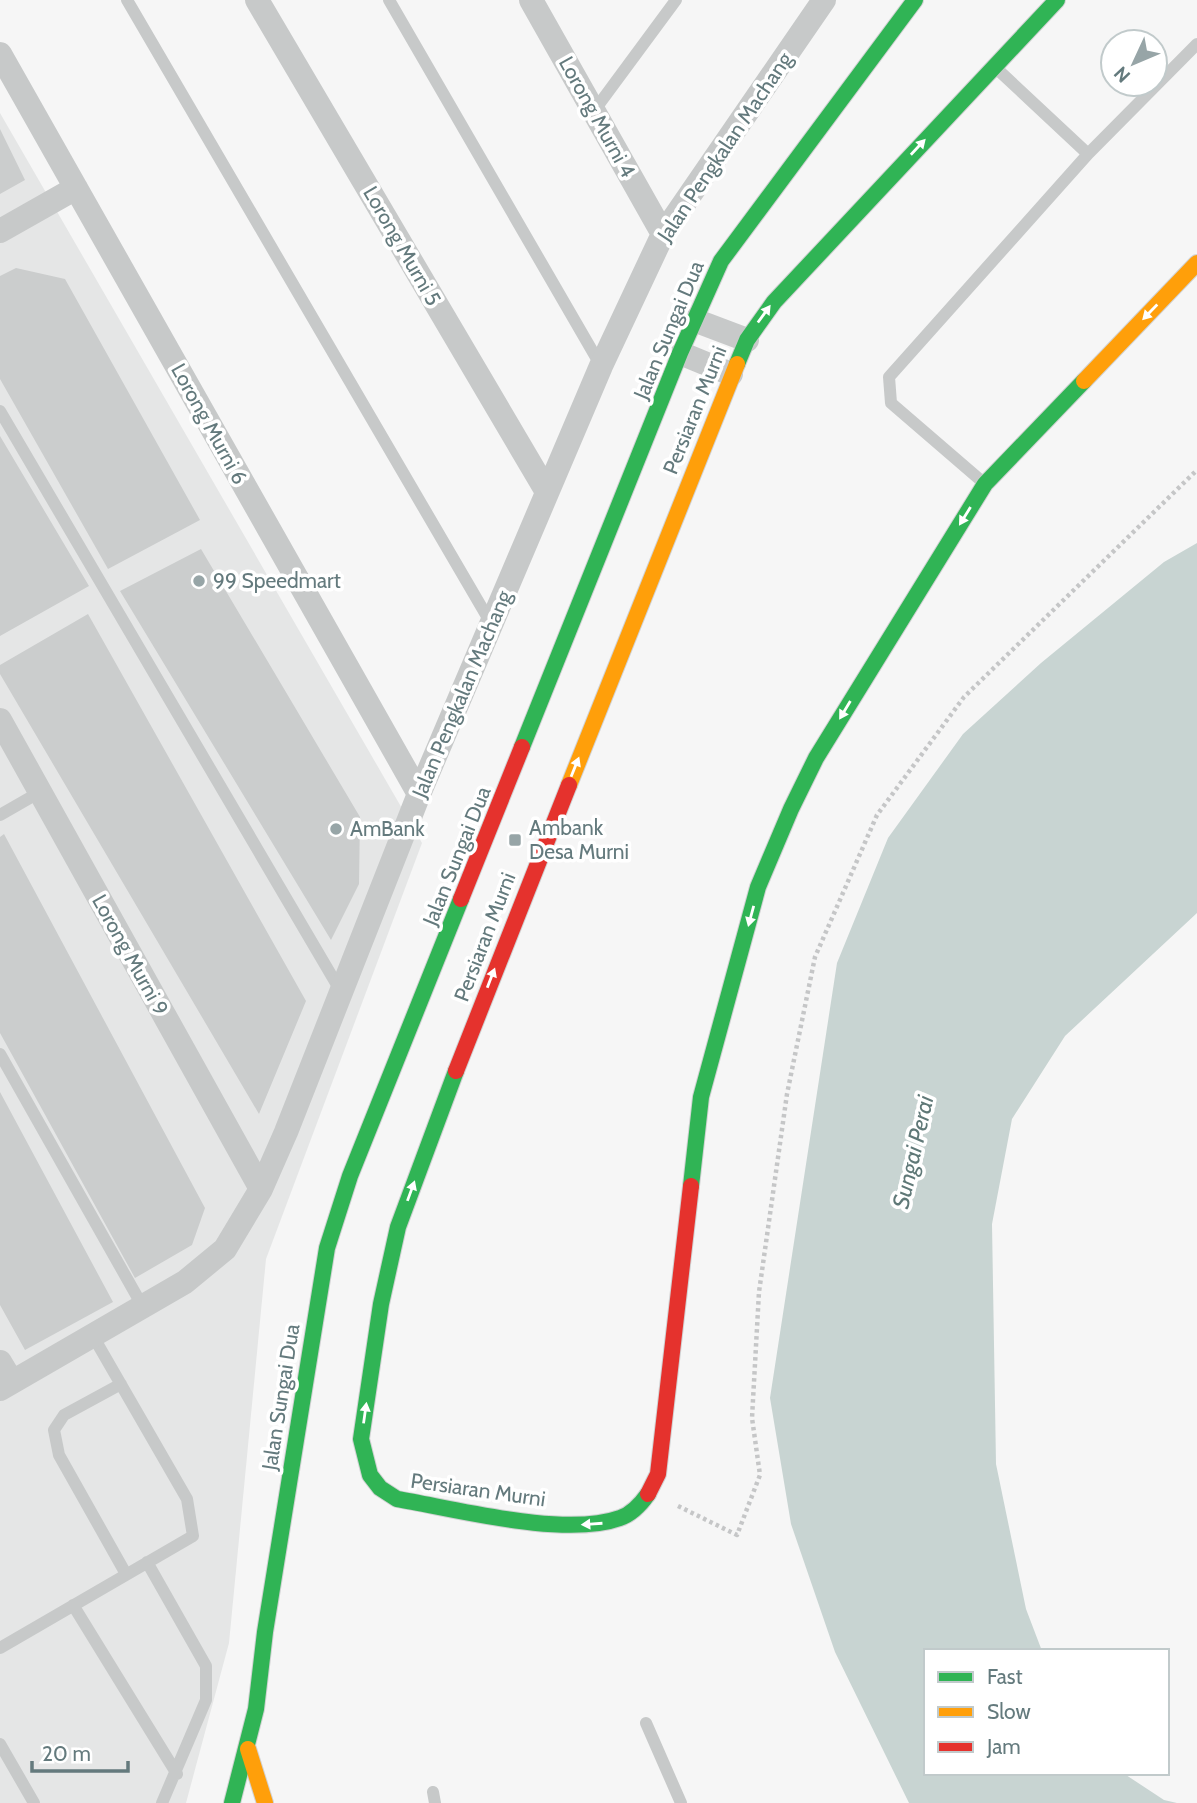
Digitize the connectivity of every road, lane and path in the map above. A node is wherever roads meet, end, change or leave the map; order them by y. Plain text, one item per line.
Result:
1 (127, 0) edge
2 (257, 0) edge
3 (389, 0) edge
4 (531, 0) edge
5 (676, 0) edge
6 (824, 0) edge
7 (915, 0) edge
8 (1057, 0) edge
9 (1197, 44) edge
10 (0, 54) edge
11 (994, 66) junction
12 (594, 111) junction
13 (1088, 154) junction
14 (76, 188) junction
15 (0, 231) edge
16 (663, 234) junction
17 (1197, 263) edge
18 (694, 320) junction
19 (747, 340) junction
20 (680, 353) junction
21 (601, 366) junction
22 (731, 374) junction
23 (0, 411) edge
24 (1197, 470) edge
25 (985, 484) junction
26 (547, 492) junction
27 (492, 625) junction
28 (0, 720) edge
29 (40, 792) junction
30 (419, 794) junction
31 (0, 815) edge
32 (342, 994) junction
33 (0, 1054) edge
34 (261, 1189) junction
35 (143, 1307) junction
36 (93, 1336) junction
37 (4, 1378) edge
38 (121, 1384) junction
39 (650, 1493) junction
40 (147, 1562) junction
41 (126, 1574) junction
42 (73, 1605) junction
43 (0, 1648) edge
44 (646, 1723) dead end
45 (0, 1744) edge
46 (248, 1749) junction
47 (177, 1774) junction
48 (34, 1803) edge
49 (162, 1803) edge
50 (232, 1803) edge
51 (265, 1803) edge
52 (681, 1803) edge

1 - 27 lane
2 - 26 street, Lorong Murni 5
3 - 21 lane
4 - 12 street, Lorong Murni 4
5 - 12 lane
6 - 16 street, Jalan Pengkalan Machang
7 - 18 street, Jalan Sungai Dua
8 - 11 street, Persiaran Murni
9 - 13 lane
10 - 14 street, Lorong Murni 6
11 - 13 lane
19 -> 11 street, Persiaran Murni
12 - 16 street, Lorong Murni 4
13 - 25 lane
14 - 15 street
14 - 30 street, Lorong Murni 6
16 - 21 street, Jalan Pengkalan Machang
17 -> 25 street
18 - 19 street
18 - 20 street, Jalan Sungai Dua
19 - 22 street, Persiaran Murni
20 - 22 street
20 - 46 street, Jalan Sungai Dua
21 - 26 street, Jalan Pengkalan Machang
39 -> 22 street, Persiaran Murni
23 - 32 lane
24 - 39 path
25 -> 39 street
26 - 27 street, Jalan Pengkalan Machang
27 - 30 street, Jalan Pengkalan Machang
28 - 29 street, Lorong Murni 9
29 - 31 lane
29 - 34 street, Lorong Murni 9
30 - 32 street, Jalan Pengkalan Machang
32 - 34 street, Jalan Pengkalan Machang
33 - 35 lane
34 - 35 street, Jalan Pengkalan Machang
35 - 36 street, Jalan Pengkalan Machang
36 - 37 street, Jalan Pengkalan Machang
36 - 38 lane
38 - 40 lane
38 - 41 lane
40 - 41 lane
40 - 47 lane
41 - 42 lane
42 - 43 lane
42 - 47 lane
44 - 52 lane
45 - 48 lane
46 - 50 street, Jalan Sungai Dua
46 - 51 street
47 - 49 lane

